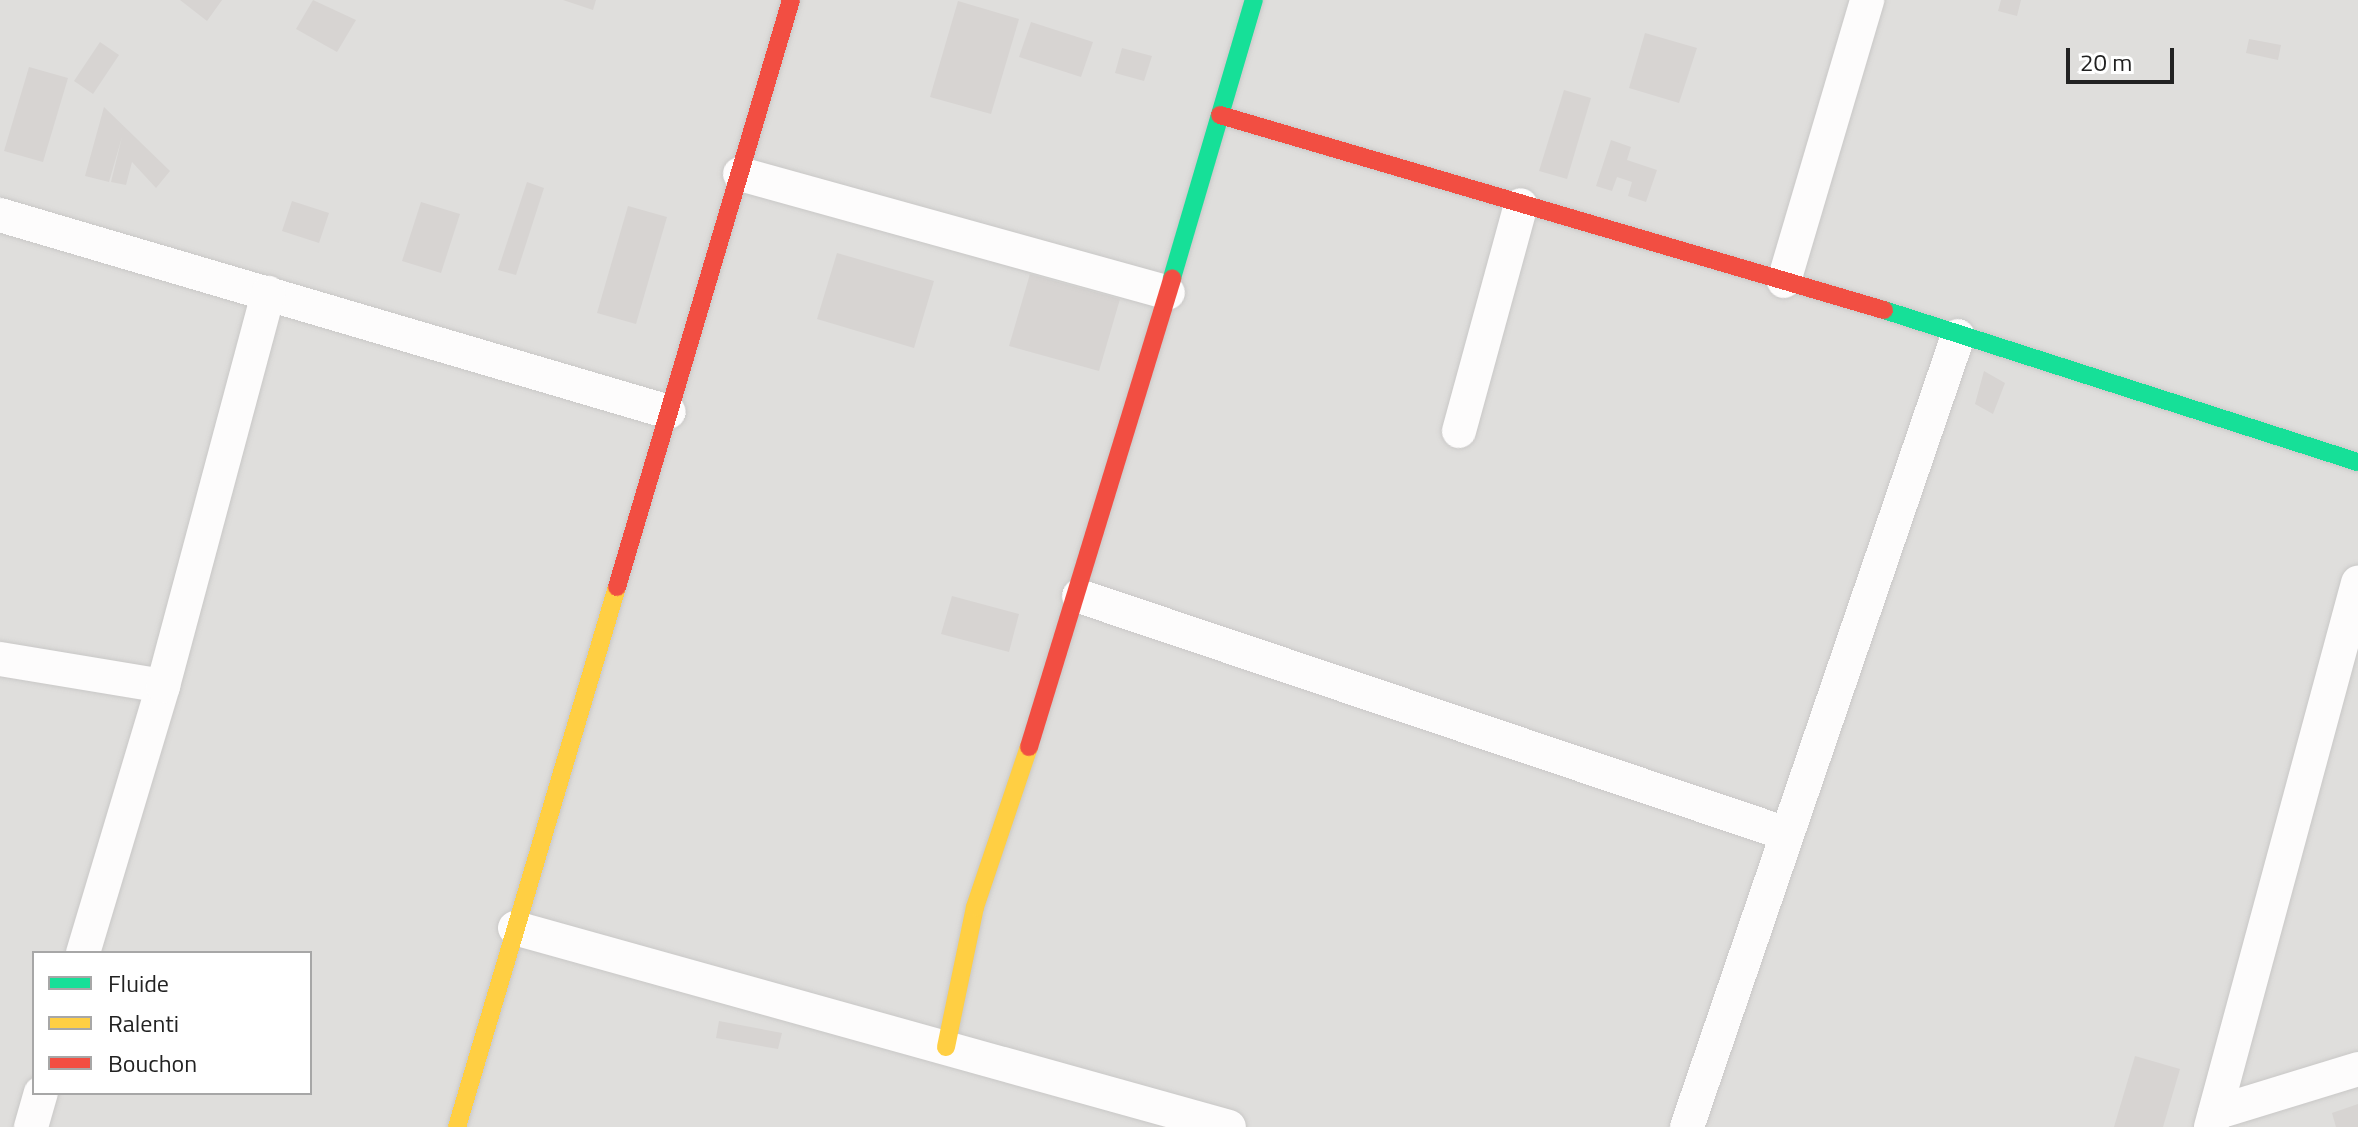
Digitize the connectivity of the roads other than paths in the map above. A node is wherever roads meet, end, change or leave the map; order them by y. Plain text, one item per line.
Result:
1 (791, 0) edge
2 (1254, 0) edge
3 (1867, 0) edge
4 (1220, 115) junction
5 (740, 174) junction
6 (1521, 205) junction
7 (0, 215) edge
8 (1784, 281) junction
9 (268, 293) junction
10 (1168, 293) junction
11 (1958, 336) junction
12 (669, 412) junction
13 (1459, 431) dead end
14 (2358, 462) edge
15 (2358, 583) edge
16 (1079, 596) junction
17 (0, 659) edge
18 (163, 686) junction
19 (1787, 834) junction
20 (515, 928) junction
21 (84, 951) edge
22 (946, 1047) junction
23 (2358, 1069) edge
24 (40, 1095) edge
25 (2213, 1120) edge
26 (31, 1127) edge
27 (457, 1127) edge
28 (1229, 1127) edge
29 (1687, 1127) edge

1 - 5 street
2 - 4 street
3 - 8 street
4 - 6 street
4 - 10 street
5 - 10 street
5 - 12 street
6 - 8 street
6 - 13 street
7 - 9 street
8 - 11 street
9 - 12 street
9 - 18 street
10 - 16 street
11 - 14 street
11 - 19 street
12 - 20 street
15 - 25 street
16 - 19 street
16 - 22 street
17 - 18 street
18 - 21 street
19 - 29 street
20 - 22 street
20 - 27 street
22 - 28 street
23 - 25 street
24 - 26 street

